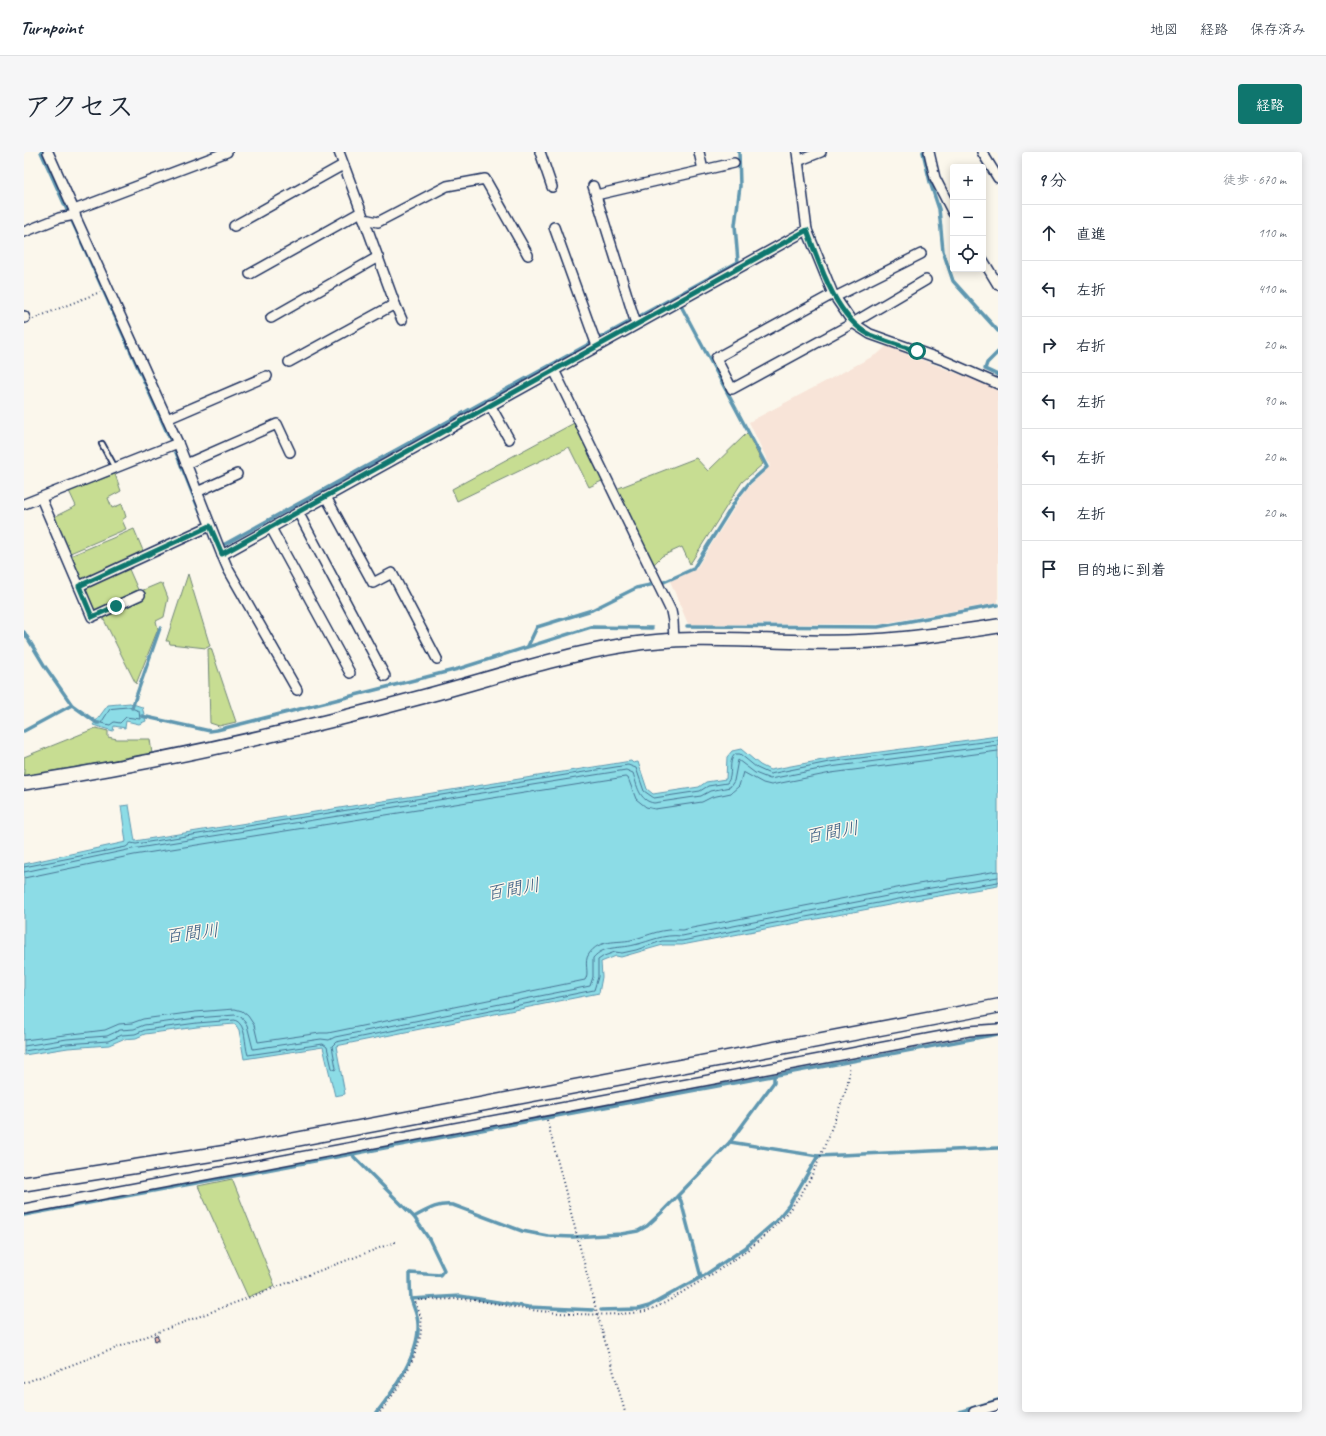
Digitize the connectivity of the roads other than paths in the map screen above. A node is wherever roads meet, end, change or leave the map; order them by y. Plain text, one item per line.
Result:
1 (50, 152) edge
2 (227, 152) edge
3 (339, 152) edge
4 (540, 152) edge
5 (699, 152) edge
6 (821, 152) edge
7 (929, 152) edge
8 (982, 152) edge
9 (797, 156) edge
10 (734, 163) dead end
11 (343, 164) junction
12 (703, 170) junction
13 (998, 178) edge
14 (552, 187) dead end
15 (950, 209) edge
16 (72, 214) junction
17 (362, 215) junction
18 (234, 226) dead end
19 (554, 227) dead end
20 (807, 230) junction
21 (24, 232) edge
22 (921, 254) dead end
23 (528, 255) dead end
24 (378, 257) junction
25 (986, 265) edge
26 (250, 274) dead end
27 (926, 280) dead end
28 (998, 285) edge
29 (834, 295) junction
30 (395, 304) junction
31 (271, 318) dead end
32 (402, 320) dead end
33 (635, 320) junction
34 (853, 323) junction
35 (595, 342) junction
36 (289, 362) dead end
37 (554, 370) junction
38 (267, 376) dead end
39 (998, 384) edge
40 (490, 405) junction
41 (167, 419) junction
42 (509, 439) dead end
43 (102, 444) dead end
44 (175, 445) junction
45 (290, 452) dead end
46 (186, 464) junction
47 (115, 468) junction
48 (237, 474) dead end
49 (197, 492) junction
50 (326, 497) junction
51 (41, 498) junction
52 (24, 504) edge
53 (298, 512) junction
54 (208, 527) junction
55 (271, 528) junction
56 (222, 554) junction
57 (79, 586) junction
58 (140, 595) dead end
59 (998, 626) edge
60 (674, 640) junction
61 (437, 659) dead end
62 (350, 673) dead end
63 (385, 676) dead end
64 (297, 690) dead end
65 (24, 783) edge
66 (995, 1010) edge
67 (998, 1029) edge
68 (24, 1184) edge
69 (24, 1209) edge
70 (998, 1405) edge
71 (974, 1412) edge

1 - 16 street
2 - 16 street
3 - 11 street
4 - 14 street
5 - 12 street
6 - 9 street
7 - 15 street
8 - 13 street
9 - 20 street
10 - 12 street
11 - 17 street
11 - 18 street
12 - 33 street
16 - 21 street
16 - 41 street
17 - 23 street
17 - 24 street
17 - 26 street
19 - 35 street
20 - 29 street
20 - 33 street
22 - 29 street
24 - 30 street
24 - 31 street
25 - 28 street
27 - 34 street
29 - 34 street
29 - 34 street
30 - 32 street
30 - 36 street
33 - 35 street
34 - 39 street
35 - 37 street
37 - 40 street
37 - 60 street
38 - 41 street
40 - 42 street
40 - 50 street
41 - 44 street
43 - 47 lane
44 - 46 street
44 - 47 street
45 - 46 street
46 - 49 street
47 - 51 street
48 - 49 street
49 - 54 street
50 - 53 street
50 - 61 street
51 - 52 street
51 - 57 street
53 - 55 street
53 - 63 street
54 - 56 street
54 - 57 street
55 - 56 street
55 - 62 street
56 - 64 street
57 - 58 street
59 - 60 street
60 - 65 street
66 - 68 street
67 - 69 street
70 - 71 street

